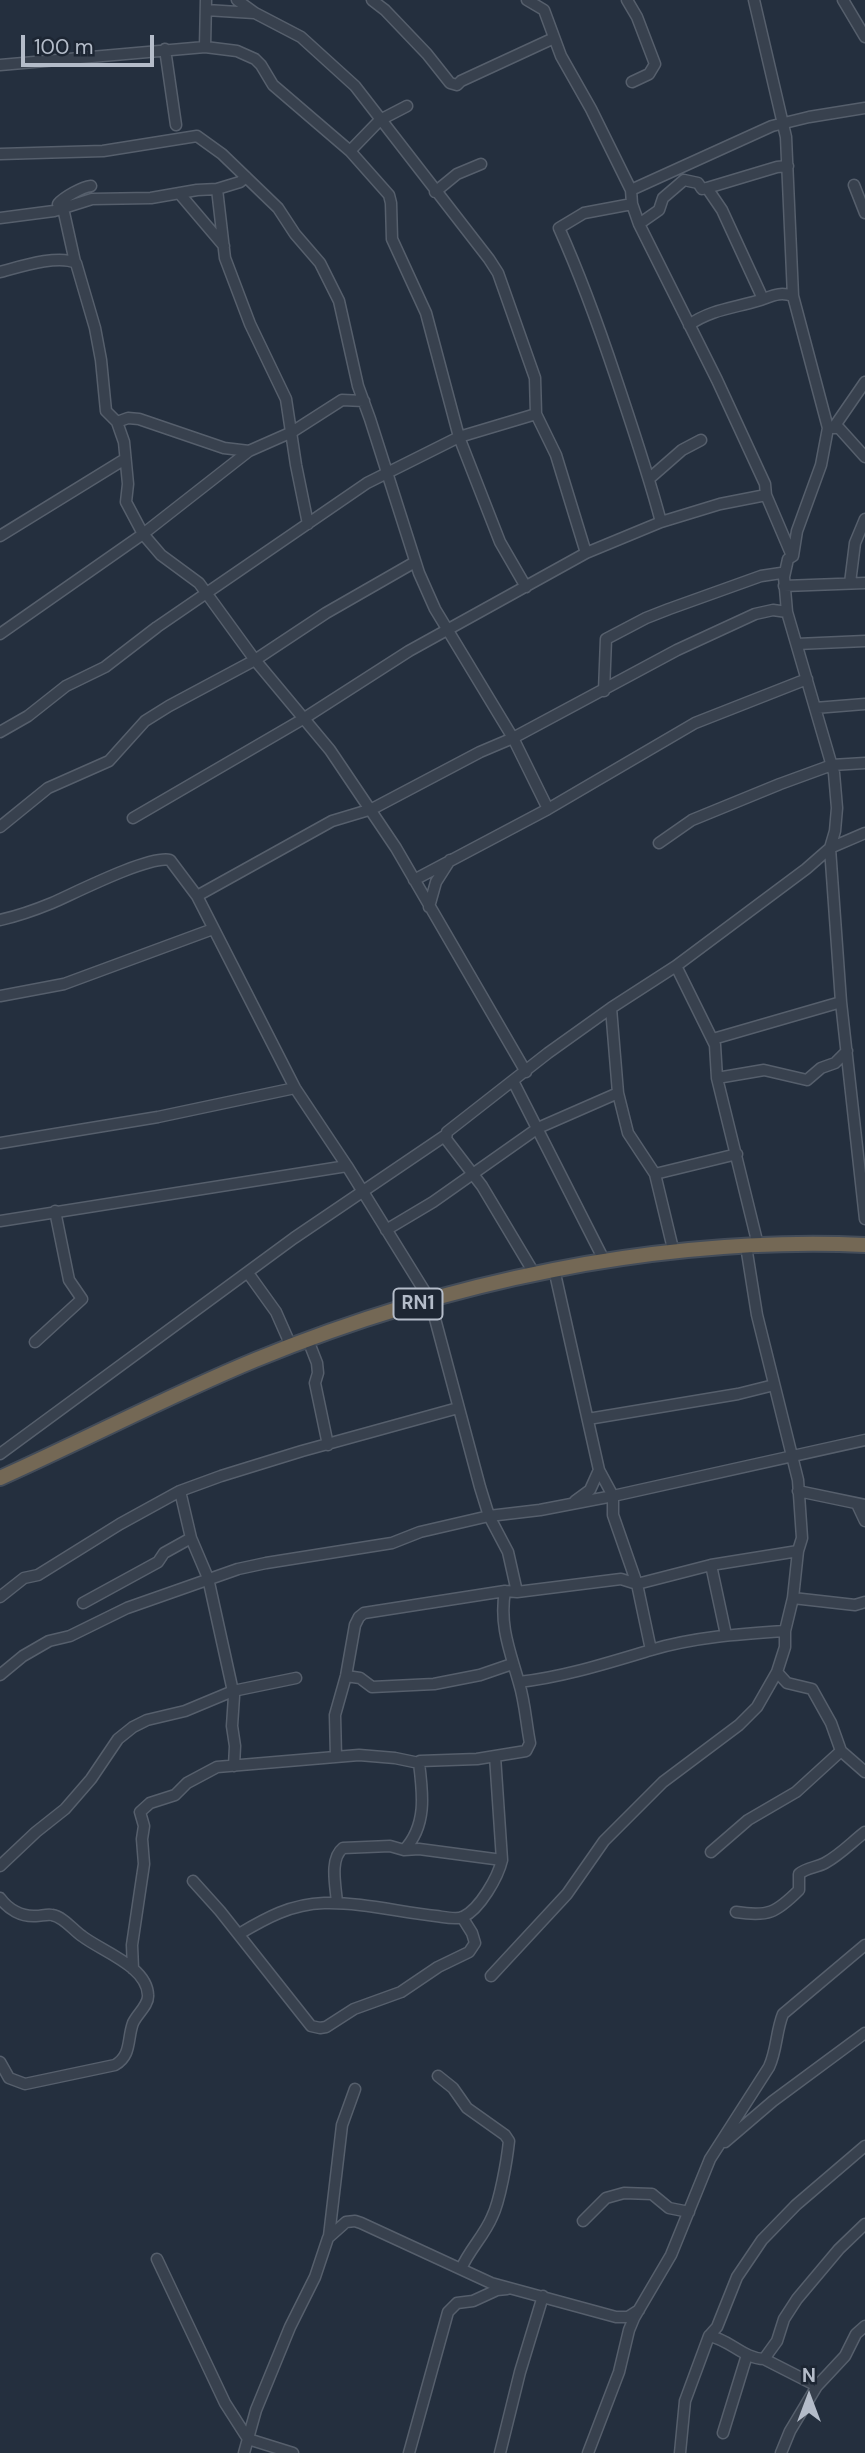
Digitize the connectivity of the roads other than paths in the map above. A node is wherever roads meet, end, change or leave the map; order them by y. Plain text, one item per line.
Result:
1 (237, 0) edge
2 (372, 0) edge
3 (527, 0) edge
4 (627, 0) edge
5 (754, 0) edge
6 (844, 0) edge
7 (206, 5) edge
8 (255, 13) junction
9 (865, 37) edge
10 (554, 38) junction
11 (205, 47) junction
12 (165, 50) junction
13 (0, 65) edge
14 (632, 82) dead end
15 (407, 106) dead end
16 (863, 112) edge
17 (380, 120) junction
18 (783, 123) junction
19 (176, 125) junction
20 (194, 135) junction
21 (159, 142) junction
22 (350, 151) junction
23 (0, 154) edge
24 (481, 164) dead end
25 (788, 166) junction
26 (246, 177) junction
27 (854, 185) dead end
28 (91, 186) dead end
29 (707, 188) junction
30 (217, 189) junction
31 (631, 190) junction
32 (435, 192) junction
33 (179, 193) junction
34 (632, 204) junction
35 (63, 208) junction
36 (865, 214) edge
37 (0, 218) edge
38 (639, 224) junction
39 (224, 246) junction
40 (75, 262) junction
41 (0, 272) edge
42 (793, 296) junction
43 (763, 299) junction
44 (689, 325) junction
45 (865, 382) edge
46 (364, 401) junction
47 (536, 414) junction
48 (117, 422) junction
49 (831, 428) junction
50 (292, 432) junction
51 (459, 437) junction
52 (701, 440) dead end
53 (249, 451) junction
54 (865, 457) edge
55 (125, 459) junction
56 (386, 475) junction
57 (650, 478) junction
58 (766, 495) junction
59 (865, 519) edge
60 (662, 522) junction
61 (308, 524) junction
62 (143, 534) junction
63 (0, 536) edge
64 (586, 553) junction
65 (793, 556) junction
66 (415, 562) junction
67 (784, 582) junction
68 (850, 583) junction
69 (865, 583) edge
70 (526, 587) junction
71 (208, 593) junction
72 (787, 612) junction
73 (449, 629) junction
74 (0, 634) edge
75 (865, 641) edge
76 (797, 644) junction
77 (255, 660) junction
78 (807, 680) junction
79 (604, 691) junction
80 (865, 704) edge
81 (815, 708) junction
82 (303, 719) junction
83 (0, 732) edge
84 (513, 738) junction
85 (865, 763) edge
86 (832, 765) junction
87 (372, 809) junction
88 (548, 809) junction
89 (133, 818) dead end
90 (0, 827) edge
91 (865, 833) edge
92 (659, 843) dead end
93 (830, 848) junction
94 (451, 858) junction
95 (414, 880) junction
96 (197, 897) junction
97 (429, 907) junction
98 (0, 920) edge
99 (213, 929) junction
100 (676, 966) junction
101 (0, 996) edge
102 (841, 1002) junction
103 (611, 1008) junction
104 (713, 1040) junction
105 (847, 1051) junction
106 (526, 1072) junction
107 (716, 1077) junction
108 (513, 1081) junction
109 (295, 1088) junction
110 (618, 1093) junction
111 (538, 1128) junction
112 (446, 1135) junction
113 (0, 1143) edge
114 (737, 1154) junction
115 (347, 1166) junction
116 (472, 1173) junction
117 (655, 1174) junction
118 (363, 1192) junction
119 (55, 1211) junction
120 (865, 1219) edge
121 (0, 1221) edge
122 (386, 1230) junction
123 (865, 1245) edge
124 (752, 1246) junction
125 (674, 1253) junction
126 (605, 1262) junction
127 (554, 1269) junction
128 (248, 1273) junction
129 (534, 1273) junction
130 (430, 1300) junction
131 (308, 1340) junction
132 (35, 1342) dead end
133 (291, 1346) junction
134 (774, 1385) junction
135 (458, 1408) junction
136 (588, 1419) junction
137 (865, 1440) edge
138 (328, 1445) junction
139 (0, 1454) edge
140 (793, 1457) junction
141 (599, 1470) junction
142 (0, 1478) edge
143 (180, 1491) junction
144 (798, 1491) junction
145 (613, 1496) junction
146 (569, 1504) junction
147 (861, 1505) edge
148 (489, 1516) junction
149 (865, 1521) edge
150 (191, 1538) junction
151 (798, 1551) junction
152 (711, 1565) junction
153 (208, 1578) junction
154 (637, 1584) junction
155 (505, 1591) junction
156 (517, 1592) junction
157 (0, 1597) edge
158 (793, 1598) junction
159 (865, 1602) edge
160 (83, 1603) dead end
161 (785, 1630) junction
162 (726, 1635) junction
163 (651, 1650) junction
164 (512, 1664) junction
165 (777, 1672) junction
166 (0, 1675) edge
167 (346, 1676) junction
168 (296, 1678) dead end
169 (519, 1682) junction
170 (233, 1690) junction
171 (841, 1751) junction
172 (495, 1756) junction
173 (336, 1757) junction
174 (419, 1763) junction
175 (234, 1766) junction
176 (865, 1772) edge
177 (865, 1832) edge
178 (404, 1850) junction
179 (711, 1852) dead end
180 (502, 1860) junction
181 (0, 1866) edge
182 (193, 1881) dead end
183 (0, 1898) edge
184 (337, 1903) junction
185 (736, 1912) dead end
186 (462, 1917) junction
187 (239, 1934) junction
188 (132, 1945) junction
189 (865, 1945) edge
190 (113, 1955) junction
191 (133, 1969) junction
192 (491, 1976) dead end
193 (865, 2033) edge
194 (0, 2062) edge
195 (438, 2076) dead end
196 (355, 2089) dead end
197 (865, 2146) edge
198 (717, 2149) junction
199 (689, 2211) junction
200 (583, 2221) dead end
201 (865, 2224) edge
202 (328, 2238) junction
203 (156, 2259) dead end
204 (461, 2269) junction
205 (507, 2289) junction
206 (543, 2296) junction
207 (639, 2310) junction
208 (865, 2326) edge
209 (709, 2336) junction
210 (747, 2355) junction
211 (764, 2359) junction
212 (817, 2386) junction
213 (723, 2433) dead end
214 (248, 2439) junction
215 (244, 2453) edge
216 (293, 2453) edge
217 (409, 2453) edge
218 (500, 2453) edge
219 (588, 2453) edge
220 (680, 2453) edge
221 (781, 2453) edge

1 - 8 street
2 - 10 street
3 - 10 street
4 - 14 street
5 - 18 street
6 - 9 street
7 - 8 street
7 - 11 street
8 - 17 street
10 - 31 street
11 - 12 street
11 - 22 street
12 - 13 street
12 - 19 street
15 - 17 street
16 - 18 street
17 - 22 street
17 - 32 street
18 - 25 street
18 - 31 street
19 - 20 street
19 - 21 street
20 - 21 street
20 - 26 street
21 - 23 street
22 - 51 street
24 - 32 street
25 - 29 street
25 - 42 street
26 - 30 street
26 - 46 street
27 - 36 street
28 - 35 street
29 - 38 street
29 - 43 street
30 - 33 street
30 - 39 street
31 - 34 street
32 - 47 street
33 - 35 street
33 - 39 street
34 - 38 street
34 - 57 street
35 - 37 street
35 - 40 street
38 - 44 street
39 - 50 street
40 - 41 street
40 - 48 street
42 - 43 street
42 - 49 street
43 - 44 street
44 - 58 street
45 - 49 street
46 - 50 street
46 - 56 street
47 - 51 street
47 - 64 street
48 - 53 street
48 - 55 street
49 - 54 street
49 - 65 street
50 - 53 street
50 - 61 street
51 - 56 street
51 - 70 street
52 - 57 street
53 - 62 street
55 - 62 street
55 - 63 street
56 - 61 street
56 - 66 street
57 - 60 street
58 - 60 street
58 - 65 street
59 - 68 street
60 - 64 street
61 - 71 street
62 - 71 street
62 - 74 street
64 - 70 street
65 - 67 street
66 - 73 street
66 - 77 street
67 - 68 street
67 - 72 street
67 - 79 street
68 - 69 street
70 - 73 street
71 - 77 street
71 - 83 street
72 - 76 street
72 - 79 street
73 - 82 street
73 - 84 street
75 - 76 street
76 - 78 street
77 - 82 street
77 - 90 street
78 - 81 street
78 - 88 street
79 - 84 street
80 - 81 street
81 - 86 street
82 - 87 street
82 - 89 street
84 - 87 street
84 - 88 street
85 - 86 street
86 - 92 street
86 - 93 street
87 - 95 street
87 - 96 street
88 - 94 street
91 - 93 street
93 - 100 street
93 - 102 street
94 - 95 street
94 - 97 street
95 - 97 street
96 - 98 street
96 - 99 street
97 - 106 street
99 - 101 street
99 - 109 street
100 - 103 street
100 - 104 street
102 - 104 street
102 - 105 street
103 - 106 street
103 - 110 street
104 - 107 street
105 - 107 street
105 - 120 street
106 - 108 street
107 - 114 street
108 - 111 street
108 - 112 street
109 - 113 street
109 - 115 street
110 - 111 street
110 - 117 street
111 - 116 street
111 - 126 street
112 - 116 street
112 - 118 street
114 - 117 street
114 - 124 street
115 - 118 street
115 - 119 street
116 - 122 street
116 - 129 street
117 - 125 street
118 - 122 street
118 - 128 street
119 - 121 street
119 - 132 street
122 - 130 street
123 - 124 highway, RN1
124 - 125 highway, RN1
124 - 134 street
125 - 126 highway, RN1
126 - 127 highway, RN1
127 - 129 highway, RN1
127 - 136 street
128 - 133 street
128 - 139 street
129 - 130 highway, RN1
130 - 131 highway, RN1
130 - 135 street
131 - 133 highway, RN1
131 - 138 street
133 - 142 highway, RN1
134 - 136 street
134 - 140 street
135 - 138 street
135 - 148 street
136 - 141 street
137 - 140 street
138 - 143 street
140 - 144 street
140 - 145 street
141 - 145 street
141 - 146 street
143 - 150 street
143 - 157 street
144 - 147 street
144 - 151 street
145 - 146 street
145 - 154 street
146 - 148 street
147 - 149 street
148 - 153 street
148 - 156 street
150 - 153 street
150 - 160 street
151 - 152 street
151 - 158 street
152 - 154 street
152 - 162 street
153 - 166 street
153 - 170 street
154 - 156 street
154 - 163 street
155 - 156 street
155 - 164 street
155 - 167 street
158 - 159 street
158 - 161 street
161 - 162 street
161 - 165 street
162 - 163 street
163 - 169 street
164 - 167 street
164 - 169 street
165 - 171 street
165 - 192 street
167 - 173 street
168 - 170 street
169 - 172 street
170 - 175 street
170 - 181 street
171 - 176 street
171 - 179 street
172 - 174 street
172 - 180 street
173 - 174 street
173 - 175 street
174 - 178 street
175 - 188 street
177 - 185 street
178 - 180 street
178 - 184 street
180 - 186 street
182 - 187 street
183 - 190 street
184 - 186 street
184 - 187 street
186 - 187 street
188 - 190 street
188 - 191 street
189 - 198 street
190 - 191 street
191 - 194 street
193 - 198 street
195 - 204 street
196 - 202 street
197 - 209 street
198 - 199 street
199 - 200 street
199 - 207 street
201 - 211 street
202 - 204 street
202 - 214 street
203 - 214 street
204 - 205 street
205 - 206 street
205 - 217 street
206 - 207 street
206 - 218 street
207 - 219 street
208 - 212 street
209 - 210 street
209 - 220 street
210 - 211 street
210 - 213 street
211 - 212 street
212 - 221 street
214 - 215 street
214 - 216 street

